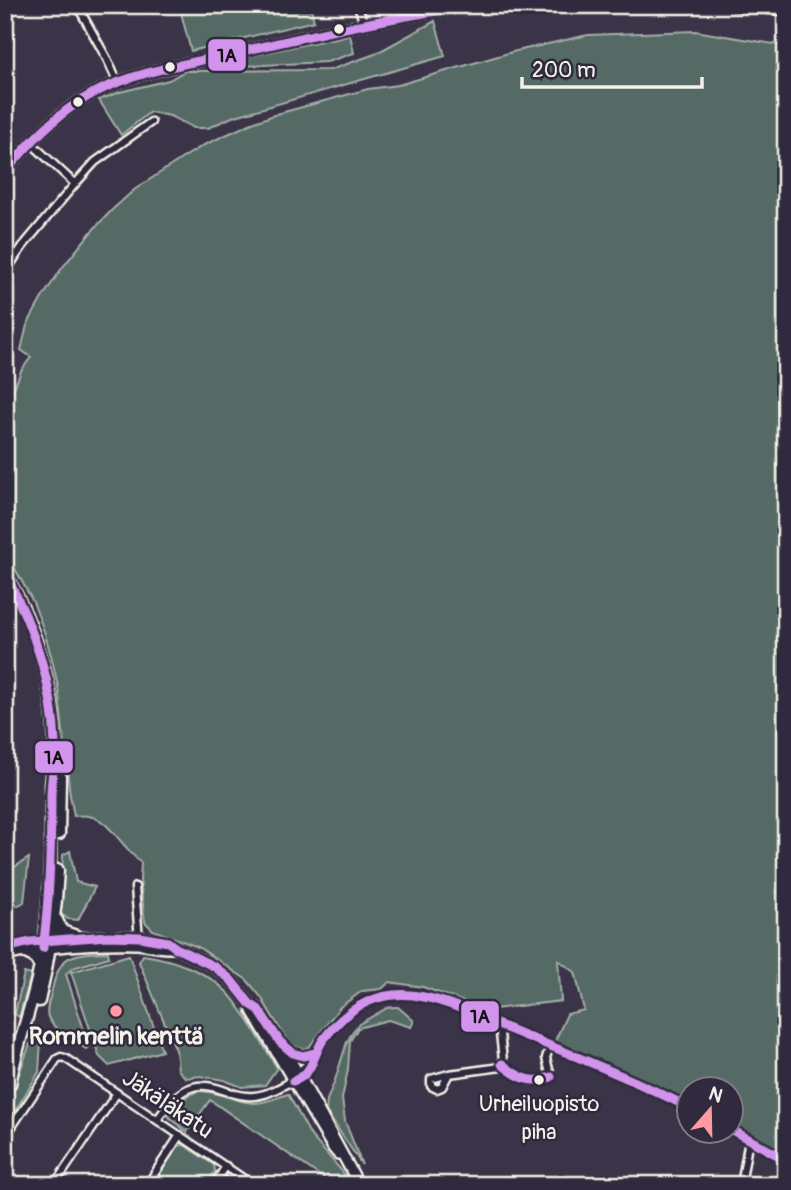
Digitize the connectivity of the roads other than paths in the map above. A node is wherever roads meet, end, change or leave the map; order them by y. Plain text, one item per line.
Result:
1 (77, 5) edge
2 (358, 5) edge
3 (482, 5) edge
4 (733, 5) edge
5 (786, 10) edge
6 (364, 25) junction
7 (118, 83) junction
8 (151, 122) dead end
9 (31, 143) junction
10 (5, 172) edge
11 (75, 184) junction
12 (5, 272) edge
13 (5, 574) edge
14 (54, 765) junction
15 (135, 887) dead end
16 (56, 916) junction
17 (82, 938) junction
18 (139, 941) junction
19 (48, 944) junction
20 (5, 947) edge
21 (23, 952) junction
22 (5, 956) edge
23 (40, 966) junction
24 (250, 1004) junction
25 (499, 1025) junction
26 (280, 1042) junction
27 (550, 1045) junction
28 (316, 1053) junction
29 (502, 1065) junction
30 (449, 1074) dead end
31 (297, 1077) junction
32 (10, 1084) junction
33 (117, 1094) junction
34 (5, 1096) edge
35 (676, 1101) edge
36 (157, 1120) junction
37 (180, 1135) junction
38 (5, 1137) edge
39 (746, 1137) edge
40 (749, 1139) junction
41 (786, 1160) edge
42 (226, 1166) junction
43 (54, 1185) edge
44 (146, 1185) edge
45 (214, 1185) edge
46 (253, 1185) edge
47 (359, 1185) edge
48 (741, 1185) edge

1 - 7 street
2 - 6 street
3 - 6 street
4 - 5 street
6 - 7 street
7 - 9 street
8 - 11 street
9 - 10 street
9 - 11 street
11 - 12 street
13 - 14 main road
14 - 16 main road
14 - 19 main road
15 - 18 street
16 - 17 main road
16 - 19 main road
17 - 18 street
17 - 19 street
18 - 19 street
18 - 24 street
19 - 20 street
19 - 21 street
19 - 23 main road
19 - 32 main road
21 - 22 street
21 - 23 main road
23 - 32 main road
24 - 26 street
24 - 31 street
25 - 27 street
25 - 28 street
25 - 29 street
26 - 28 street
26 - 31 street
27 - 29 street
27 - 35 street
28 - 31 street
29 - 30 street
31 - 36 street
31 - 47 street
32 - 34 main road
33 - 36 street, Jäkäläkatu
33 - 38 street, Jäkäläkatu
33 - 43 street
36 - 37 street, Jäkäläkatu
37 - 42 street, Jäkäläkatu
37 - 44 street
39 - 40 street
40 - 41 street
40 - 48 street
42 - 45 street
42 - 46 street, Jäkäläkatu

